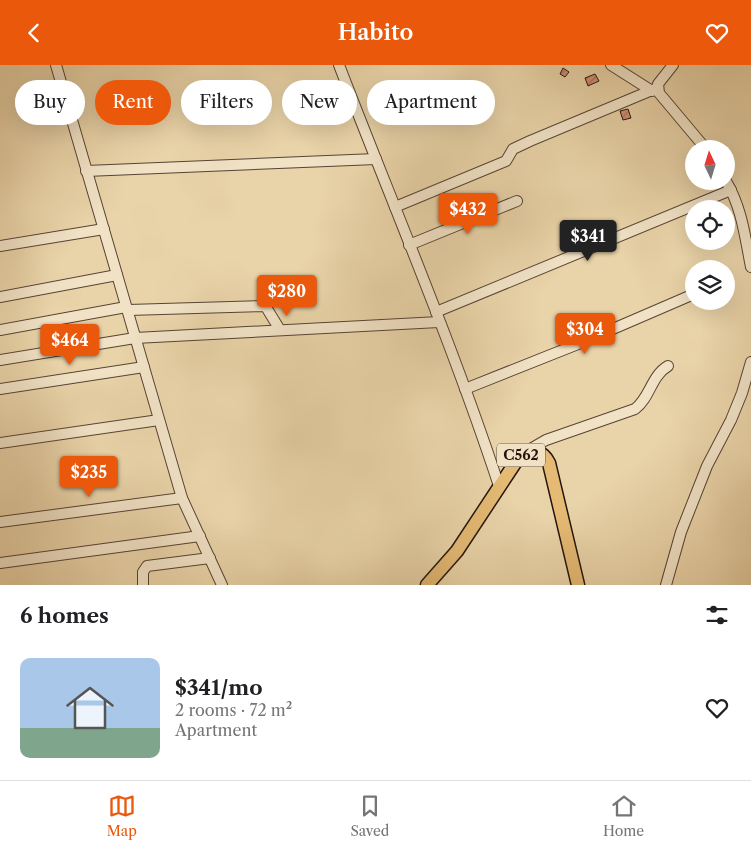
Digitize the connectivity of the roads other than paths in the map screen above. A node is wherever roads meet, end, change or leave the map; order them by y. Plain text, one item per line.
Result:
1 (56, 65) edge
2 (339, 65) edge
3 (611, 65) edge
4 (672, 65) edge
5 (655, 90) junction
6 (699, 140) edge
7 (376, 159) junction
8 (86, 171) junction
9 (717, 190) edge
10 (730, 190) edge
11 (517, 201) dead end
12 (395, 207) junction
13 (104, 229) junction
14 (409, 245) junction
15 (0, 246) edge
16 (751, 267) edge
17 (117, 275) junction
18 (0, 297) edge
19 (685, 298) edge
20 (127, 308) junction
21 (438, 317) junction
22 (0, 330) edge
23 (280, 330) junction
24 (135, 338) junction
25 (0, 360) edge
26 (751, 362) edge
27 (668, 366) dead end
28 (144, 367) junction
29 (0, 389) edge
30 (465, 389) junction
31 (159, 420) junction
32 (0, 443) edge
33 (526, 451) junction
34 (499, 486) junction
35 (182, 499) junction
36 (0, 522) edge
37 (200, 536) junction
38 (210, 558) junction
39 (0, 563) edge
40 (143, 585) edge
41 (222, 585) edge
42 (428, 585) edge
43 (578, 585) edge
44 (666, 585) edge

1 - 8 street
2 - 7 street
3 - 5 street
4 - 5 street
5 - 6 street
5 - 12 street
7 - 8 street
7 - 12 street
8 - 13 street
9 - 21 street
10 - 16 street
11 - 14 street
12 - 14 street
13 - 15 street
13 - 17 street
14 - 21 street
17 - 18 street
17 - 20 street
19 - 30 street
20 - 22 street
20 - 23 street
20 - 24 street
21 - 23 street
21 - 30 street
23 - 24 street
24 - 25 street
24 - 28 street
26 - 44 street
27 - 33 street
28 - 29 street
28 - 31 street
30 - 34 street
31 - 32 street
31 - 35 street
33 - 34 main road, C562
33 - 43 main road, C562
34 - 42 main road, C562
35 - 36 street
35 - 37 street
37 - 38 street
37 - 39 street
38 - 40 street
38 - 41 street

